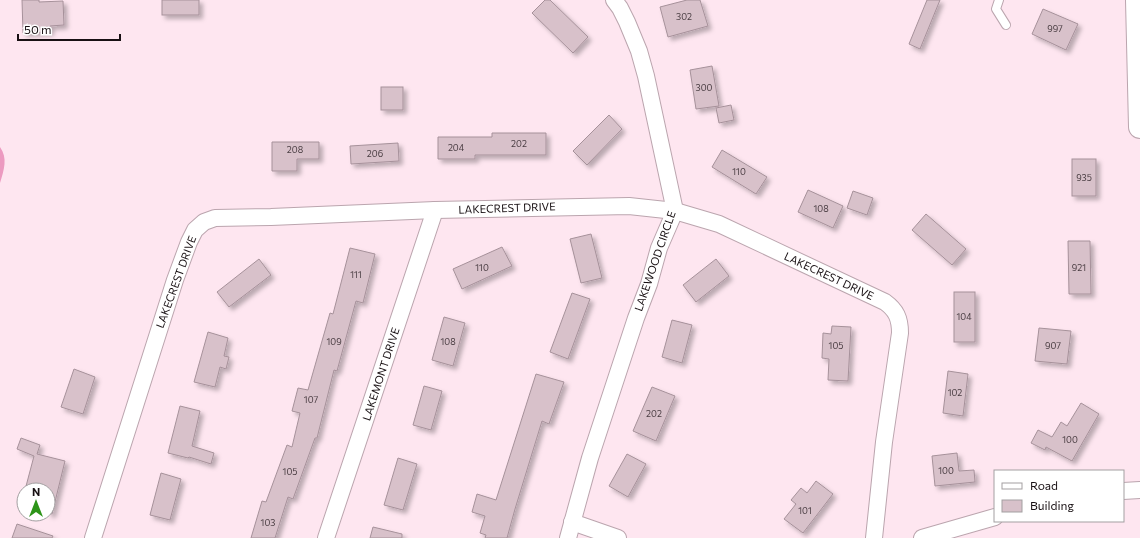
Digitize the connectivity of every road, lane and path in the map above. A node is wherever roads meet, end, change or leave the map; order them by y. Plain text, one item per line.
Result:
1 (614, 0) edge
2 (999, 0) edge
3 (1137, 0) edge
4 (1006, 25) dead end
5 (1140, 126) edge
6 (435, 210) junction
7 (675, 211) junction
8 (1140, 490) edge
9 (1124, 491) edge
10 (994, 517) edge
11 (572, 522) junction
12 (93, 538) edge
13 (326, 538) edge
14 (568, 538) edge
15 (618, 538) edge
16 (874, 538) edge
17 (922, 538) edge

1 - 7 street, LAKEWOOD CIRCLE
2 - 4 lane
3 - 5 main road
6 - 7 street, LAKECREST DRIVE
6 - 12 street, LAKECREST DRIVE
6 - 13 street, LAKEMONT DRIVE
7 - 11 street, LAKEWOOD CIRCLE
7 - 16 street, LAKECREST DRIVE
8 - 9 street
10 - 17 street
11 - 14 street, LAKEWOOD CIRCLE
11 - 15 street

